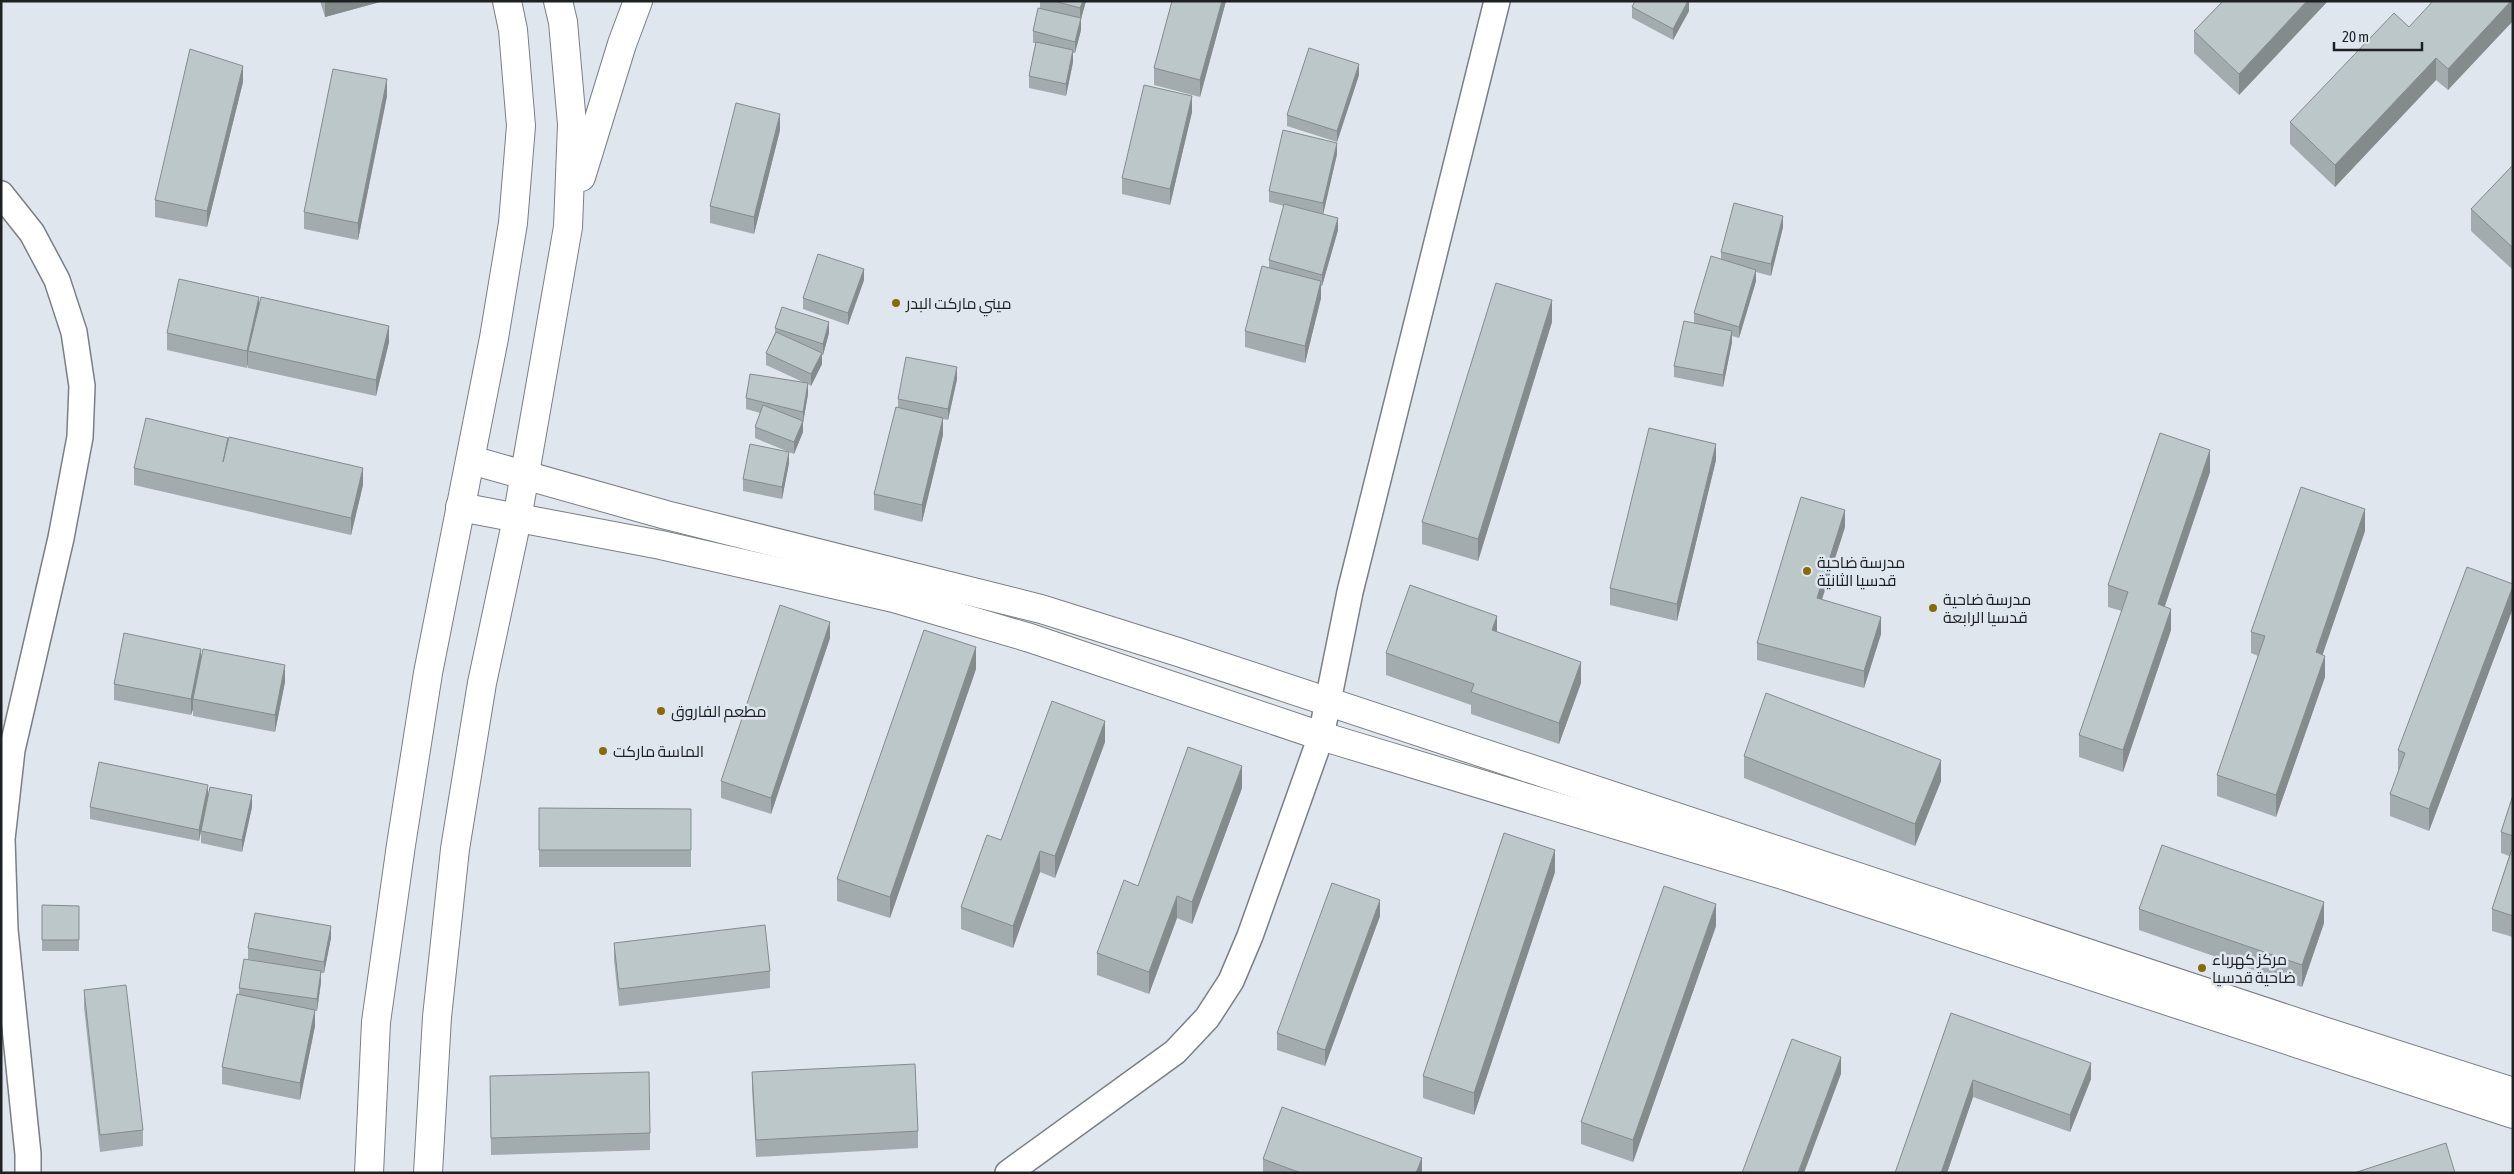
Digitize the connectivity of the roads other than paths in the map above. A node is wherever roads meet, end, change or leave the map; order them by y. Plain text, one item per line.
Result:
1 (507, 1) edge
2 (558, 1) edge
3 (638, 1) edge
4 (1497, 1) edge
5 (1, 194) edge
6 (568, 227) junction
7 (471, 460) junction
8 (525, 475) junction
9 (460, 507) junction
10 (666, 515) junction
11 (517, 519) junction
12 (661, 545) junction
13 (897, 586) junction
14 (1041, 609) junction
15 (1030, 638) junction
16 (1178, 652) junction
17 (1168, 685) junction
18 (1328, 701) junction
19 (1322, 736) junction
20 (2056, 954) junction
21 (2496, 1094) edge
22 (2513, 1114) edge
23 (28, 1173) edge
24 (369, 1173) edge
25 (428, 1173) edge
26 (1008, 1173) edge

1 - 7 street
2 - 6 street
3 - 6 street
4 - 18 street
5 - 23 street
6 - 8 street
7 - 8 street
7 - 9 street
8 - 10 street
8 - 11 street
9 - 11 street
9 - 24 street
10 - 12 street
10 - 13 street
11 - 12 street
11 - 25 street
12 - 13 street
13 - 14 street
13 - 15 street
14 - 15 street
14 - 16 street
15 - 17 street
16 - 17 street
16 - 18 street
17 - 19 street
18 - 19 street
18 - 20 street
19 - 20 street
19 - 26 street
20 - 21 street
21 - 22 street

